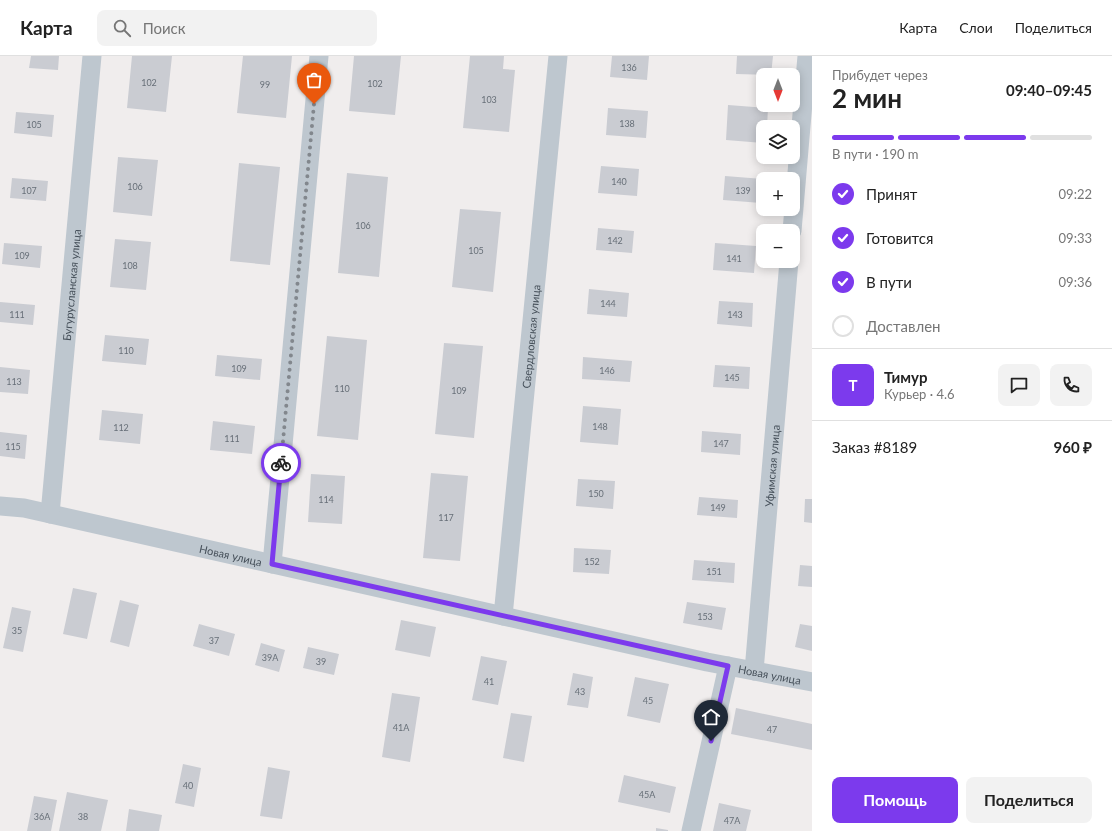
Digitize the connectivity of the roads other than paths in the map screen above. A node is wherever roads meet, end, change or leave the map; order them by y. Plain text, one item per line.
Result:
1 (92, 56) edge
2 (319, 56) edge
3 (558, 56) edge
4 (807, 56) edge
5 (793, 224) edge
6 (788, 268) edge
7 (0, 506) edge
8 (50, 514) junction
9 (272, 564) junction
10 (503, 616) junction
11 (728, 666) junction
12 (754, 671) junction
13 (812, 682) edge
14 (691, 831) edge

1 - 8 street, Бугурусланская улица
2 - 9 street
3 - 10 street, Свердловская улица
4 - 5 street
6 - 12 street, Уфимская улица
7 - 8 street, Новая улица
8 - 9 street, Новая улица
9 - 10 street, Новая улица
10 - 11 street, Новая улица
11 - 12 street, Новая улица
11 - 14 street
12 - 13 street, Новая улица

